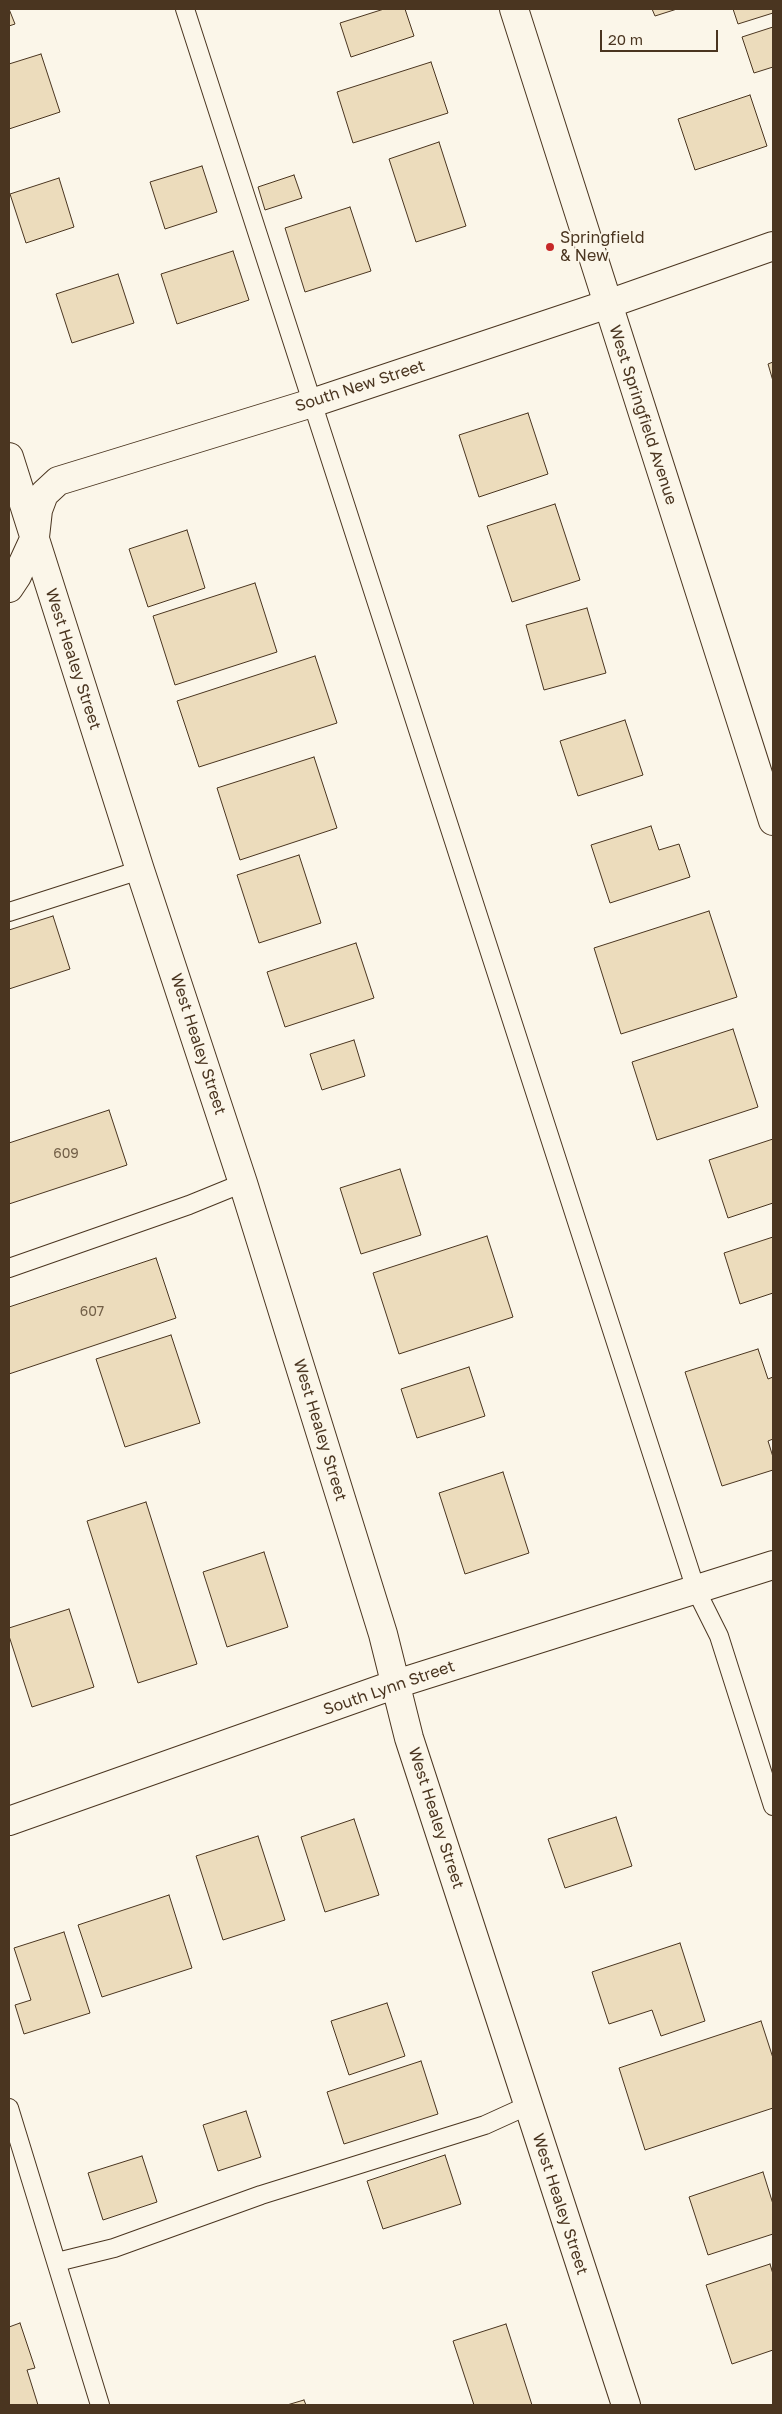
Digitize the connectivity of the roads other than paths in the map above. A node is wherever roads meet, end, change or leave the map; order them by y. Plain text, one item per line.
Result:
1 (185, 9) edge
2 (514, 9) edge
3 (773, 246) edge
4 (608, 304) junction
5 (312, 402) junction
6 (9, 457) edge
7 (35, 537) junction
8 (9, 588) edge
9 (773, 820) edge
10 (140, 870) junction
11 (9, 912) edge
12 (243, 1183) junction
13 (9, 1268) edge
14 (773, 1565) edge
15 (696, 1590) junction
16 (396, 1684) junction
17 (773, 1806) edge
18 (9, 1821) edge
19 (528, 2106) junction
20 (9, 2108) edge
21 (56, 2262) junction
22 (100, 2405) edge
23 (626, 2405) edge

1 - 5 lane
2 - 4 street, West Springfield Avenue
3 - 4 street, South New Street
4 - 5 street, South New Street
4 - 9 street, West Springfield Avenue
5 - 7 street, South New Street
5 - 15 lane
6 - 7 street, West Healey Street
7 - 8 street, South New Street
7 - 10 street, West Healey Street
10 - 11 lane
10 - 12 street, West Healey Street
12 - 13 lane
12 - 16 street, West Healey Street
14 - 15 street, South Lynn Street
15 - 16 street, South Lynn Street
15 - 17 lane
16 - 18 street, South Lynn Street
16 - 19 street, West Healey Street
19 - 21 lane
19 - 23 street, West Healey Street
20 - 21 lane
21 - 22 lane

